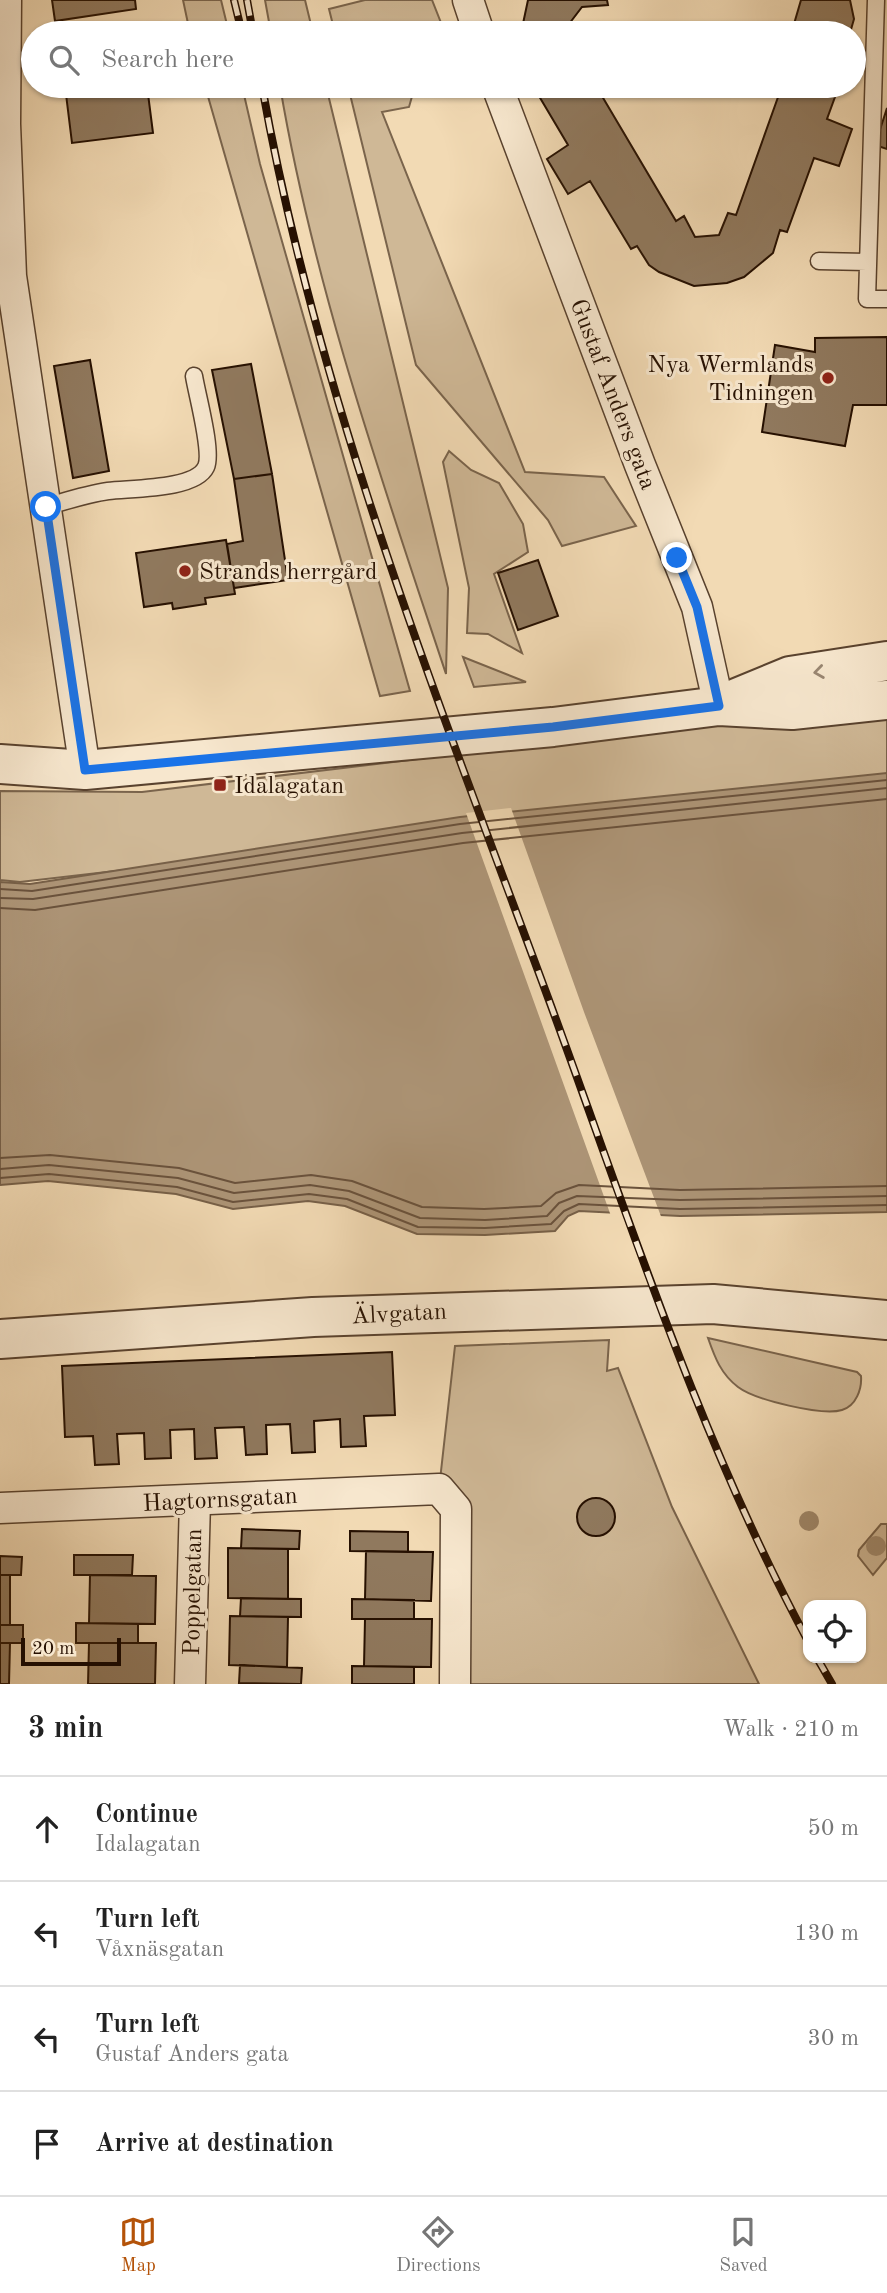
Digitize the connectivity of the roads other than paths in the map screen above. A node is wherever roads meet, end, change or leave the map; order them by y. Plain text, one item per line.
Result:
1 (6, 0) edge
2 (468, 0) edge
3 (876, 0) edge
4 (475, 21) edge
5 (502, 98) edge
6 (819, 261) dead end
7 (867, 262) junction
8 (887, 299) edge
9 (194, 376) dead end
10 (46, 507) junction
11 (887, 662) edge
12 (887, 700) edge
13 (719, 706) junction
14 (0, 764) edge
15 (85, 770) junction
16 (797, 1311) junction
17 (887, 1321) edge
18 (0, 1339) edge
19 (887, 1343) edge
20 (195, 1501) junction
21 (0, 1508) edge
22 (190, 1684) edge
23 (455, 1684) edge

1 - 10 street
2 - 4 street
3 - 7 lane
5 - 13 street, Gustaf Anders gata
6 - 7 lane
7 - 8 lane
9 - 10 lane
10 - 15 street
11 -> 13 street
12 - 13 street
13 - 15 street
14 - 15 street
16 - 17 street, Älvgatan
16 - 18 street, Älvgatan
16 - 19 street, Älvgatan
20 - 21 street, Hagtornsgatan
20 - 22 street, Poppelgatan
20 - 23 street, Hagtornsgatan

